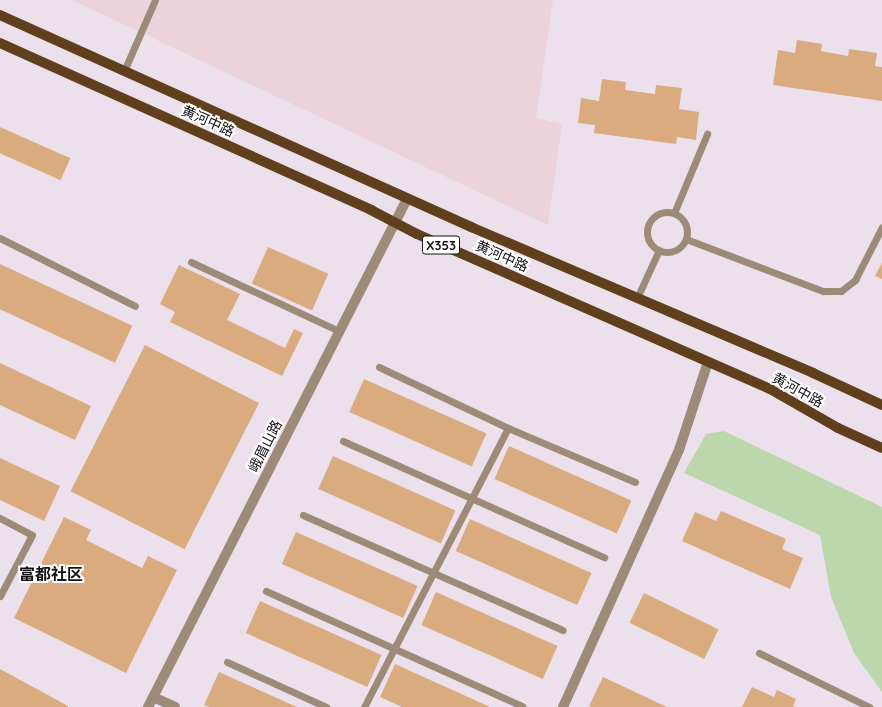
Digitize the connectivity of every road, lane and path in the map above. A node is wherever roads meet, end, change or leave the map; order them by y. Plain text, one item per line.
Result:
1 (155, 0) edge
2 (0, 15) edge
3 (0, 42) edge
4 (124, 71) junction
5 (706, 134) dead end
6 (407, 198) junction
7 (674, 213) junction
8 (395, 223) junction
9 (882, 227) edge
10 (0, 238) edge
11 (686, 239) junction
12 (659, 250) junction
13 (191, 262) dead end
14 (637, 298) junction
15 (135, 306) dead end
16 (339, 331) junction
17 (708, 362) junction
18 (379, 367) dead end
19 (882, 405) edge
20 (508, 428) junction
21 (343, 441) dead end
22 (882, 448) edge
23 (635, 482) dead end
24 (471, 498) junction
25 (303, 515) dead end
26 (0, 518) edge
27 (604, 557) dead end
28 (433, 572) junction
29 (266, 591) dead end
30 (0, 596) edge
31 (563, 630) dead end
32 (394, 648) junction
33 (759, 653) dead end
34 (227, 662) dead end
35 (153, 697) junction
36 (522, 706) dead end
37 (148, 707) edge
38 (175, 707) edge
39 (326, 707) edge
40 (364, 707) edge
41 (563, 707) edge
42 (869, 707) edge

1 - 4 lane
2 - 4 main road, 黄河中路 / X353
3 - 8 main road, 黄河中路 / X353
4 - 6 main road, 黄河中路 / X353
5 - 7 lane
6 - 8 street, 峨眉山路
6 - 14 main road, 黄河中路 / X353
7 - 11 lane
7 - 12 lane
8 - 16 street, 峨眉山路
8 - 17 main road, 黄河中路 / X353
9 - 11 lane
10 - 15 lane
11 - 12 lane
12 - 14 lane
13 - 16 lane
14 - 19 main road, 黄河中路 / X353
16 - 35 street, 峨眉山路
17 - 22 main road, 黄河中路 / X353
17 - 41 street
18 - 20 lane
20 - 23 lane
20 - 24 lane
21 - 24 lane
24 - 27 lane
24 - 28 lane
25 - 28 lane
26 - 30 lane
28 - 31 lane
28 - 32 lane
29 - 32 lane
32 - 36 lane
32 - 40 lane
33 - 42 lane
34 - 39 lane
35 - 37 street, 峨眉山路
35 - 38 street

